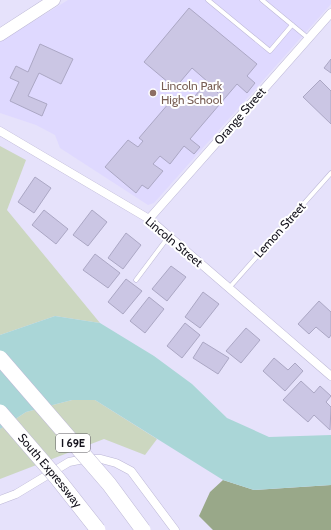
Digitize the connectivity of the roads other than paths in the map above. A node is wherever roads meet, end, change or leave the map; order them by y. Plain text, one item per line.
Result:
1 (54, 0) edge
2 (208, 0) edge
3 (262, 0) edge
4 (331, 13) edge
5 (292, 25) junction
6 (0, 35) edge
7 (309, 38) junction
8 (0, 131) edge
9 (331, 173) edge
10 (149, 219) junction
11 (169, 236) junction
12 (136, 280) dead end
13 (228, 288) junction
14 (0, 358) edge
15 (331, 376) edge
16 (0, 412) edge
17 (0, 500) edge
18 (98, 530) edge
19 (143, 530) edge
20 (175, 530) edge

1 - 6 street
2 - 5 lane
3 - 5 lane
4 - 7 street, Orange Street
5 - 7 lane
7 - 10 street, Orange Street
8 - 10 street, Lincoln Street
9 - 13 lane, Lemon Street
10 - 11 street, Lincoln Street
11 - 12 lane
11 - 13 street, Lincoln Street
13 - 15 street, Lincoln Street
14 - 19 highway, I 69E, bridge
16 - 18 highway, South Expressway / I 69E, bridge
17 - 20 street

